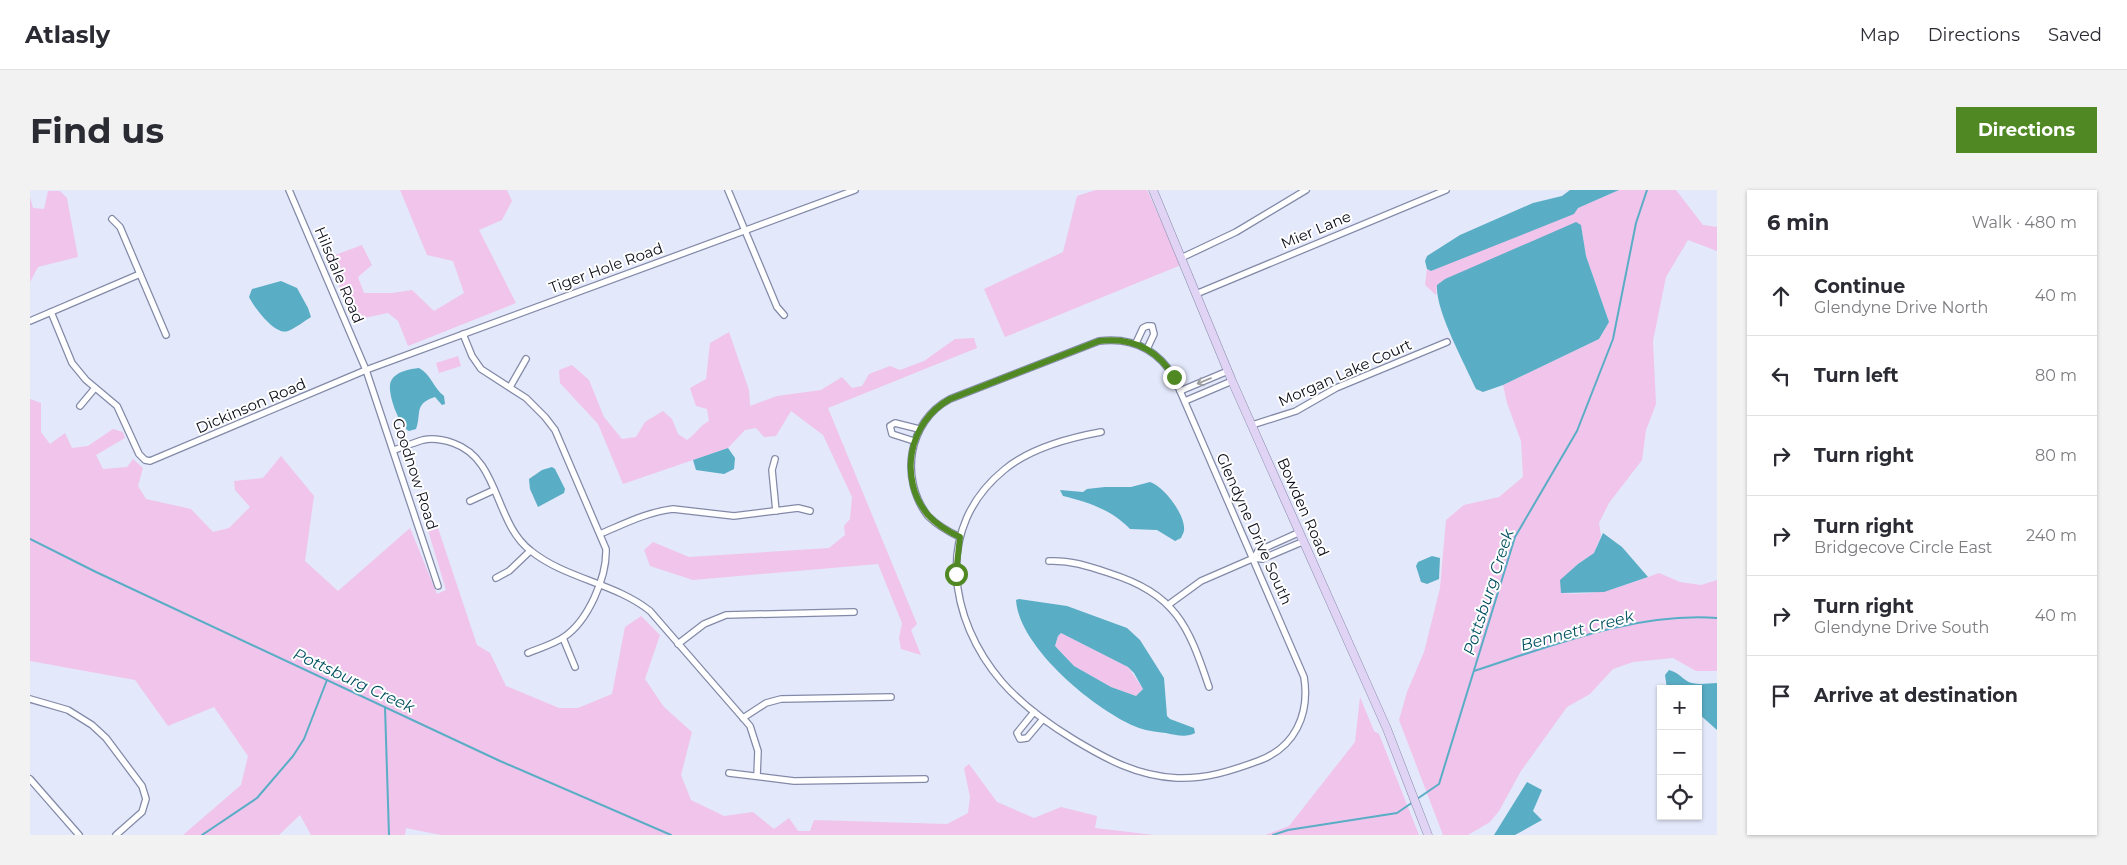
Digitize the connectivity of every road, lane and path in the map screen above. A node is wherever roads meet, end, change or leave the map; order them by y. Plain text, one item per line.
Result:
1 (289, 190) edge
2 (728, 190) edge
3 (855, 190) edge
4 (1153, 190) edge
5 (1306, 190) edge
6 (1446, 190) edge
7 (112, 219) dead end
8 (746, 230) junction
9 (1181, 258) junction
10 (140, 274) junction
11 (1196, 294) junction
12 (51, 312) junction
13 (784, 315) dead end
14 (30, 321) edge
15 (464, 334) junction
16 (166, 335) dead end
17 (1447, 342) dead end
18 (1136, 343) junction
19 (1147, 349) junction
20 (526, 359) dead end
21 (366, 370) junction
22 (1228, 371) junction
23 (1232, 381) junction
24 (510, 387) junction
25 (95, 388) junction
26 (1180, 391) junction
27 (1185, 401) junction
28 (80, 406) dead end
29 (1252, 425) junction
30 (919, 429) junction
31 (1101, 432) dead end
32 (914, 441) junction
33 (394, 450) junction
34 (775, 459) dead end
35 (494, 490) junction
36 (470, 501) dead end
37 (776, 511) junction
38 (810, 511) dead end
39 (1298, 533) junction
40 (600, 534) junction
41 (960, 537) junction
42 (1302, 542) junction
43 (530, 551) junction
44 (1254, 558) junction
45 (1049, 561) dead end
46 (496, 578) dead end
47 (599, 584) junction
48 (438, 586) dead end
49 (1168, 605) junction
50 (854, 612) dead end
51 (563, 638) junction
52 (678, 644) junction
53 (528, 653) dead end
54 (575, 667) dead end
55 (1208, 687) dead end
56 (891, 697) dead end
57 (30, 699) edge
58 (1034, 712) junction
59 (743, 718) junction
60 (1043, 719) junction
61 (729, 773) dead end
62 (757, 776) junction
63 (30, 779) edge
64 (925, 779) dead end
65 (79, 835) edge
66 (116, 835) edge
67 (1428, 835) edge

1 - 21 street, Hilsdale Road
2 - 8 street
3 - 8 street, Tiger Hole Road
4 - 9 main road, Bowden Road
5 - 9 street
6 - 11 street, Mier Lane
7 - 10 street
8 - 13 street
8 - 15 street, Tiger Hole Road
9 - 11 main road, Bowden Road
10 - 12 street
10 - 16 street
11 - 22 main road, Bowden Road
12 - 14 street
12 - 25 street
15 - 21 street, Tiger Hole Road
15 - 24 street
17 - 29 street, Morgan Lake Court
18 - 19 street, Glendyne Drive South
18 - 19 street
18 - 30 street
19 - 26 street, Glendyne Drive South
20 - 24 street
21 - 25 street, Dickinson Road
21 - 33 street, Goodnow Road
22 - 23 main road, Bowden Road
22 -> 26 street
23 - 27 street
23 - 29 main road, Bowden Road
24 - 40 street
25 - 28 street
26 - 27 street, Glendyne Drive South
27 - 44 street, Glendyne Drive South
29 - 39 main road, Bowden Road
30 - 32 street
30 - 32 street
31 - 41 street
32 - 41 street
33 - 35 street
33 - 48 street, Goodnow Road
34 - 37 street
35 - 36 street
35 - 43 street
37 - 38 street
37 - 40 street
39 - 42 main road, Bowden Road
39 - 44 street
40 - 47 street
41 - 58 street
42 - 44 street
42 - 67 main road, Bowden Road
43 - 46 street
43 - 47 street
44 - 49 street
44 - 60 street, Glendyne Drive South
45 - 49 street
47 - 51 street
47 - 52 street
49 - 55 street
50 - 52 street
51 - 53 street
51 - 54 street
52 - 59 street
56 - 59 street
57 - 66 street
58 - 60 street
58 - 60 street
59 - 62 street
61 - 62 street
62 - 64 street
63 - 65 street

